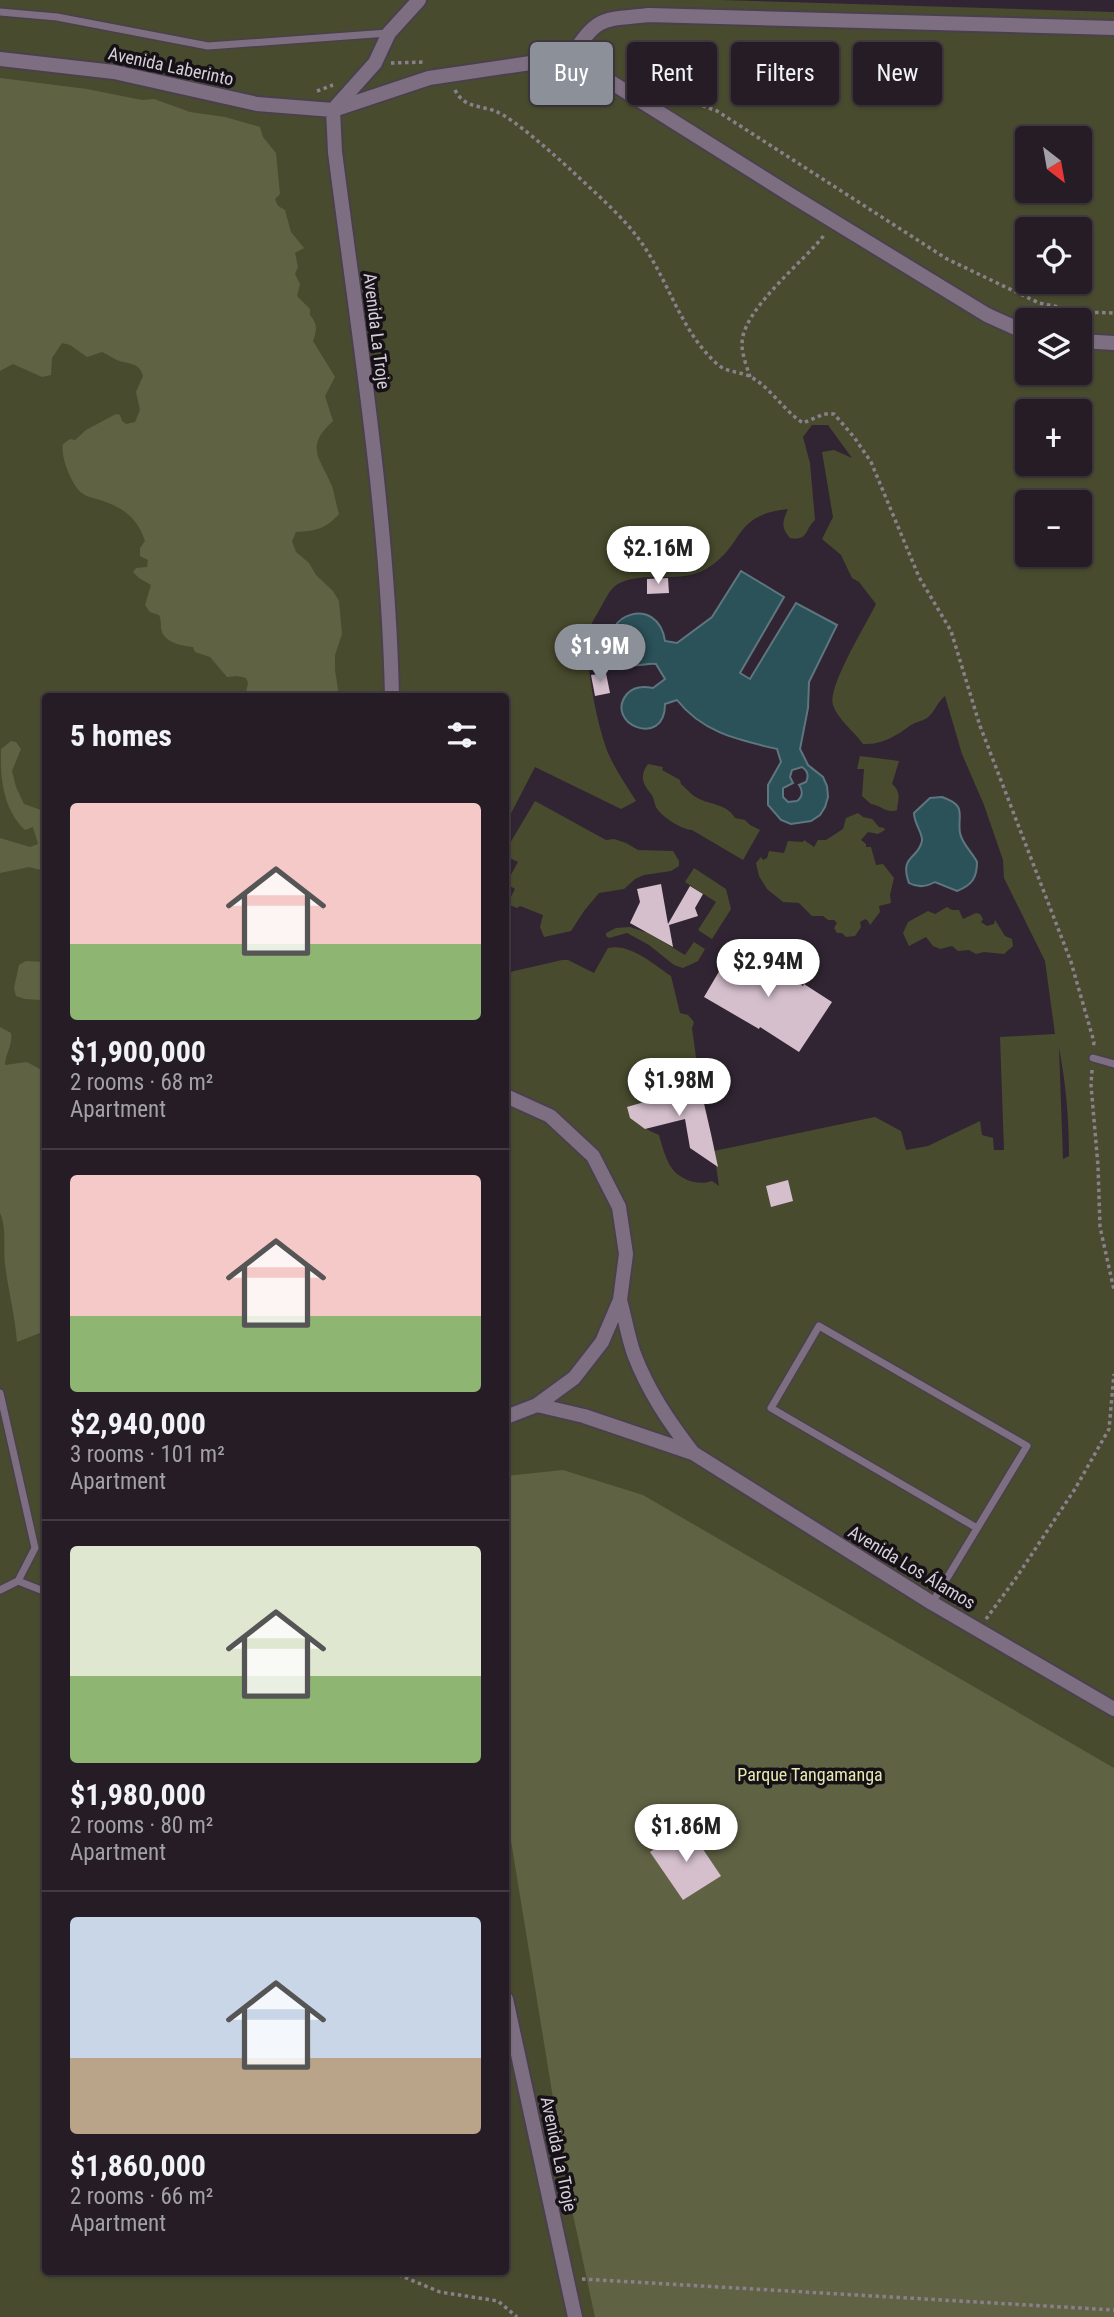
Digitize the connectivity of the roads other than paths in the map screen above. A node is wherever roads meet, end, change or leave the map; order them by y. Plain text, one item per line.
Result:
1 (419, 0) edge
2 (0, 12) edge
3 (1114, 28) edge
4 (388, 33) junction
5 (582, 42) edge
6 (0, 59) edge
7 (530, 63) edge
8 (613, 83) edge
9 (333, 110) junction
10 (1015, 328) edge
11 (1092, 342) edge
12 (1114, 343) edge
13 (391, 693) edge
14 (1093, 1058) road end
15 (1114, 1064) edge
16 (509, 1097) edge
17 (620, 1300) junction
18 (0, 1392) edge
19 (537, 1405) junction
20 (509, 1416) edge
21 (693, 1453) junction
22 (977, 1528) junction
23 (19, 1581) junction
24 (0, 1590) edge
25 (42, 1590) edge
26 (932, 1602) junction
27 (1114, 1709) edge
28 (509, 2013) edge
29 (575, 2317) edge

1 - 4 street
2 - 4 lane
3 - 5 street
4 - 9 street
6 - 9 street, Avenida Laberinto
7 - 9 street
8 - 10 street
9 - 13 street, Avenida La Troje
11 - 12 street
14 - 15 lane
16 - 17 street
17 - 19 street
17 - 21 street, Avenida Los Álamos
18 - 23 lane
19 - 20 street
19 - 21 street, Avenida Los Álamos
21 - 26 street, Avenida Los Álamos
22 - 22 lane
22 - 26 lane
23 - 24 lane
23 - 25 lane
26 - 27 street, Avenida Los Álamos
28 - 29 street, Avenida La Troje

